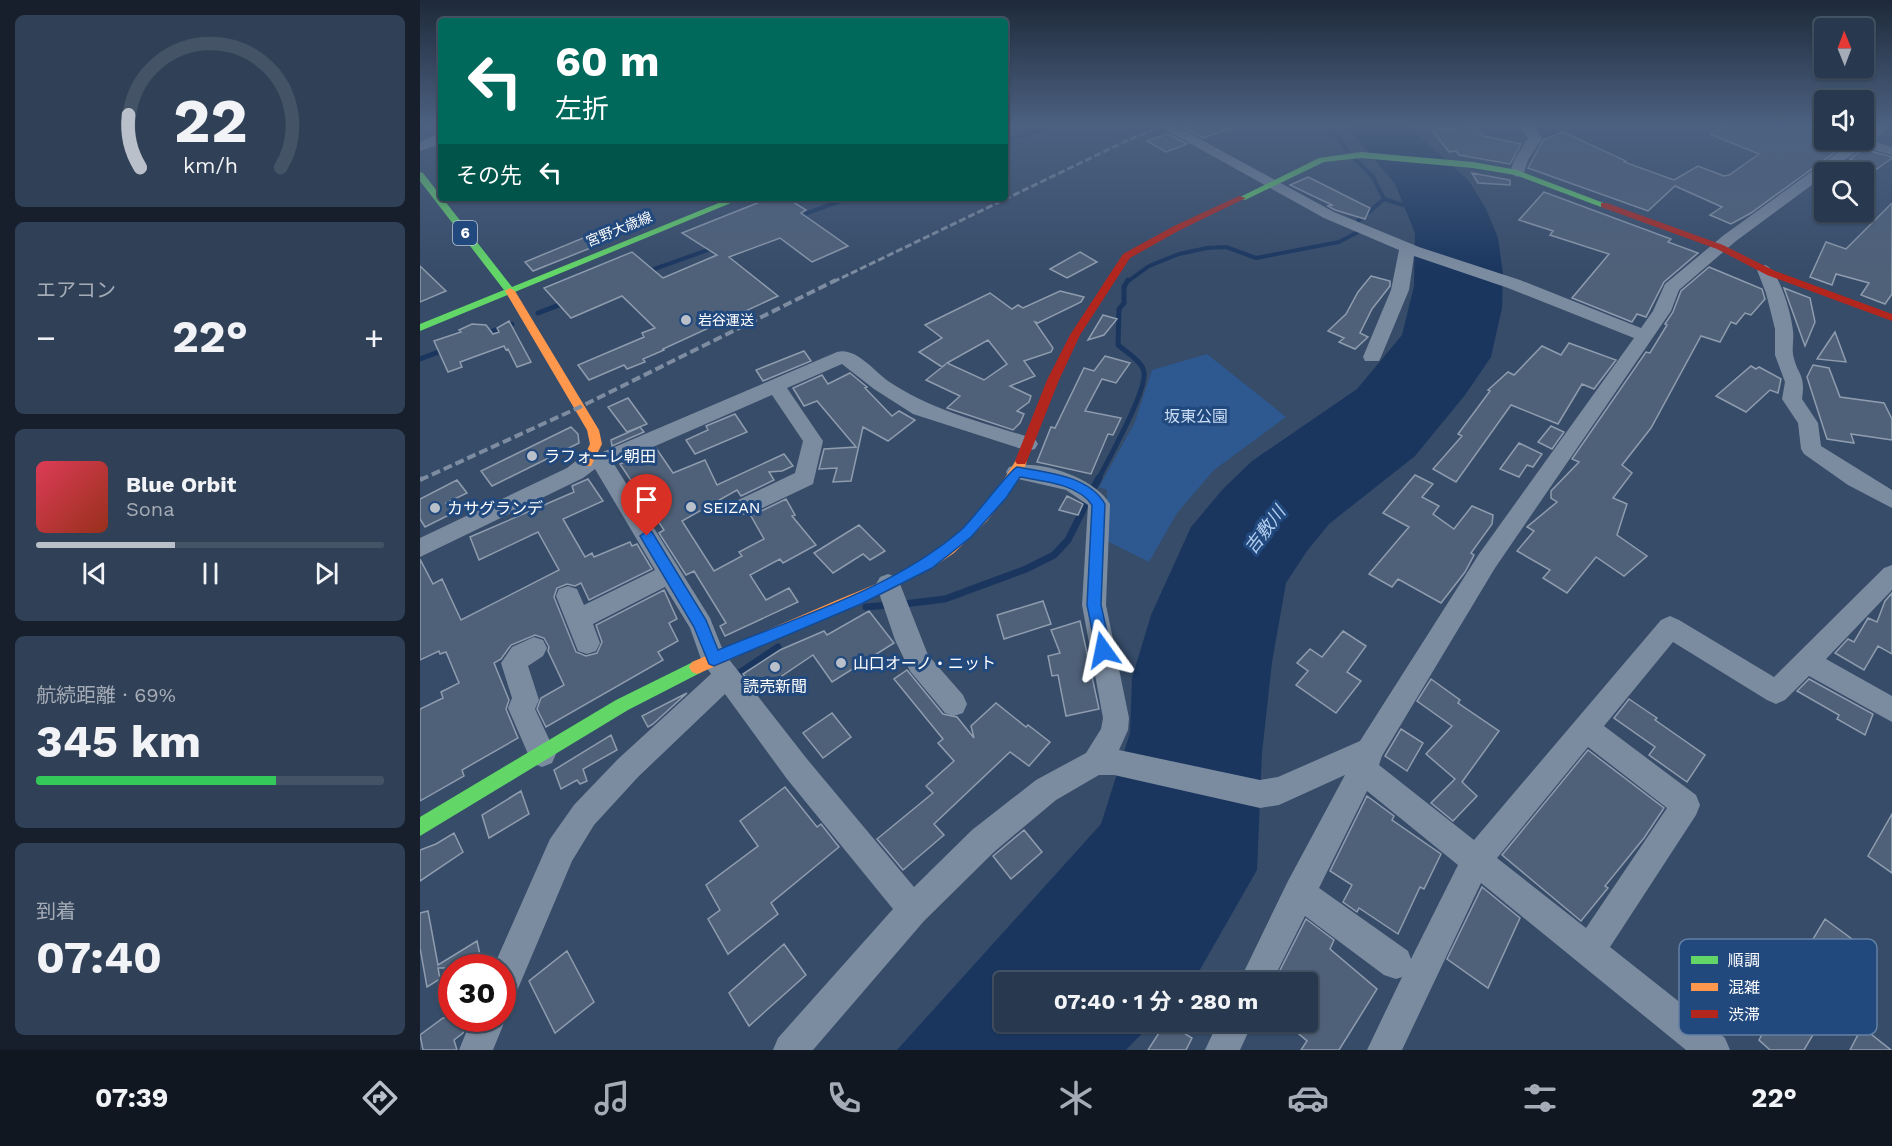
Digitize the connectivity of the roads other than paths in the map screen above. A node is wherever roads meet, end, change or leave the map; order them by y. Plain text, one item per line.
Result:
1 (1255, 174) edge
2 (1294, 174) edge
3 (1520, 174) edge
4 (1816, 174) edge
5 (420, 175) edge
6 (1274, 184) junction
7 (438, 198) edge
8 (440, 201) edge
9 (732, 201) edge
10 (1720, 247) junction
11 (1410, 249) junction
12 (1765, 270) junction
13 (510, 291) junction
14 (1892, 318) edge
15 (420, 328) edge
16 (1644, 336) junction
17 (1372, 357) dead end
18 (776, 385) junction
19 (1028, 444) junction
20 (594, 462) junction
21 (1017, 472) junction
22 (1892, 500) edge
23 (744, 507) dead end
24 (420, 548) edge
25 (670, 573) junction
26 (1889, 582) edge
27 (888, 584) junction
28 (568, 596) dead end
29 (579, 619) junction
30 (587, 643) dead end
31 (534, 648) dead end
32 (1807, 661) junction
33 (721, 667) junction
34 (954, 704) dead end
35 (1892, 710) edge
36 (1586, 729) junction
37 (542, 753) junction
38 (1366, 760) junction
39 (1105, 762) junction
40 (420, 827) edge
41 (1476, 860) junction
42 (1299, 892) junction
43 (913, 910) junction
44 (1589, 951) junction
45 (516, 954) edge
46 (1396, 963) dead end
47 (1260, 972) edge
48 (1679, 1023) edge
49 (483, 1032) edge
50 (1231, 1032) edge
51 (1694, 1035) edge
52 (476, 1050) edge
53 (790, 1050) edge
54 (1222, 1050) edge
55 (1384, 1050) edge
56 (1713, 1050) edge

1 - 6 street
2 - 6 street
3 - 10 street
4 - 10 street
5 - 7 street, 6
6 - 11 street
6 - 19 street
8 - 13 street, 6
9 - 13 street, 宮野大歳線
10 - 12 street
10 - 16 street
11 - 16 street
11 - 17 street
12 - 14 street
12 - 22 street
13 - 15 street, 宮野大歳線
13 - 20 street
16 - 38 street
18 - 19 street
18 - 20 street
18 - 23 street
19 - 21 street
20 - 24 street
20 - 25 street
21 - 27 street
21 - 39 street
25 - 29 street
25 - 33 street
26 - 32 street
27 - 33 street
27 - 34 street
28 - 29 street
29 - 30 street
31 - 37 street
32 - 35 street
32 - 36 street
33 - 37 street
33 - 43 street
33 - 45 street
36 - 41 street
36 - 44 street
37 - 40 street
38 - 39 street
38 - 41 street
38 - 42 street
39 - 43 street
41 - 44 street
41 - 55 street
42 - 46 street
42 - 47 street
43 - 53 street
44 - 48 street
49 - 52 street
50 - 54 street
51 - 56 street

